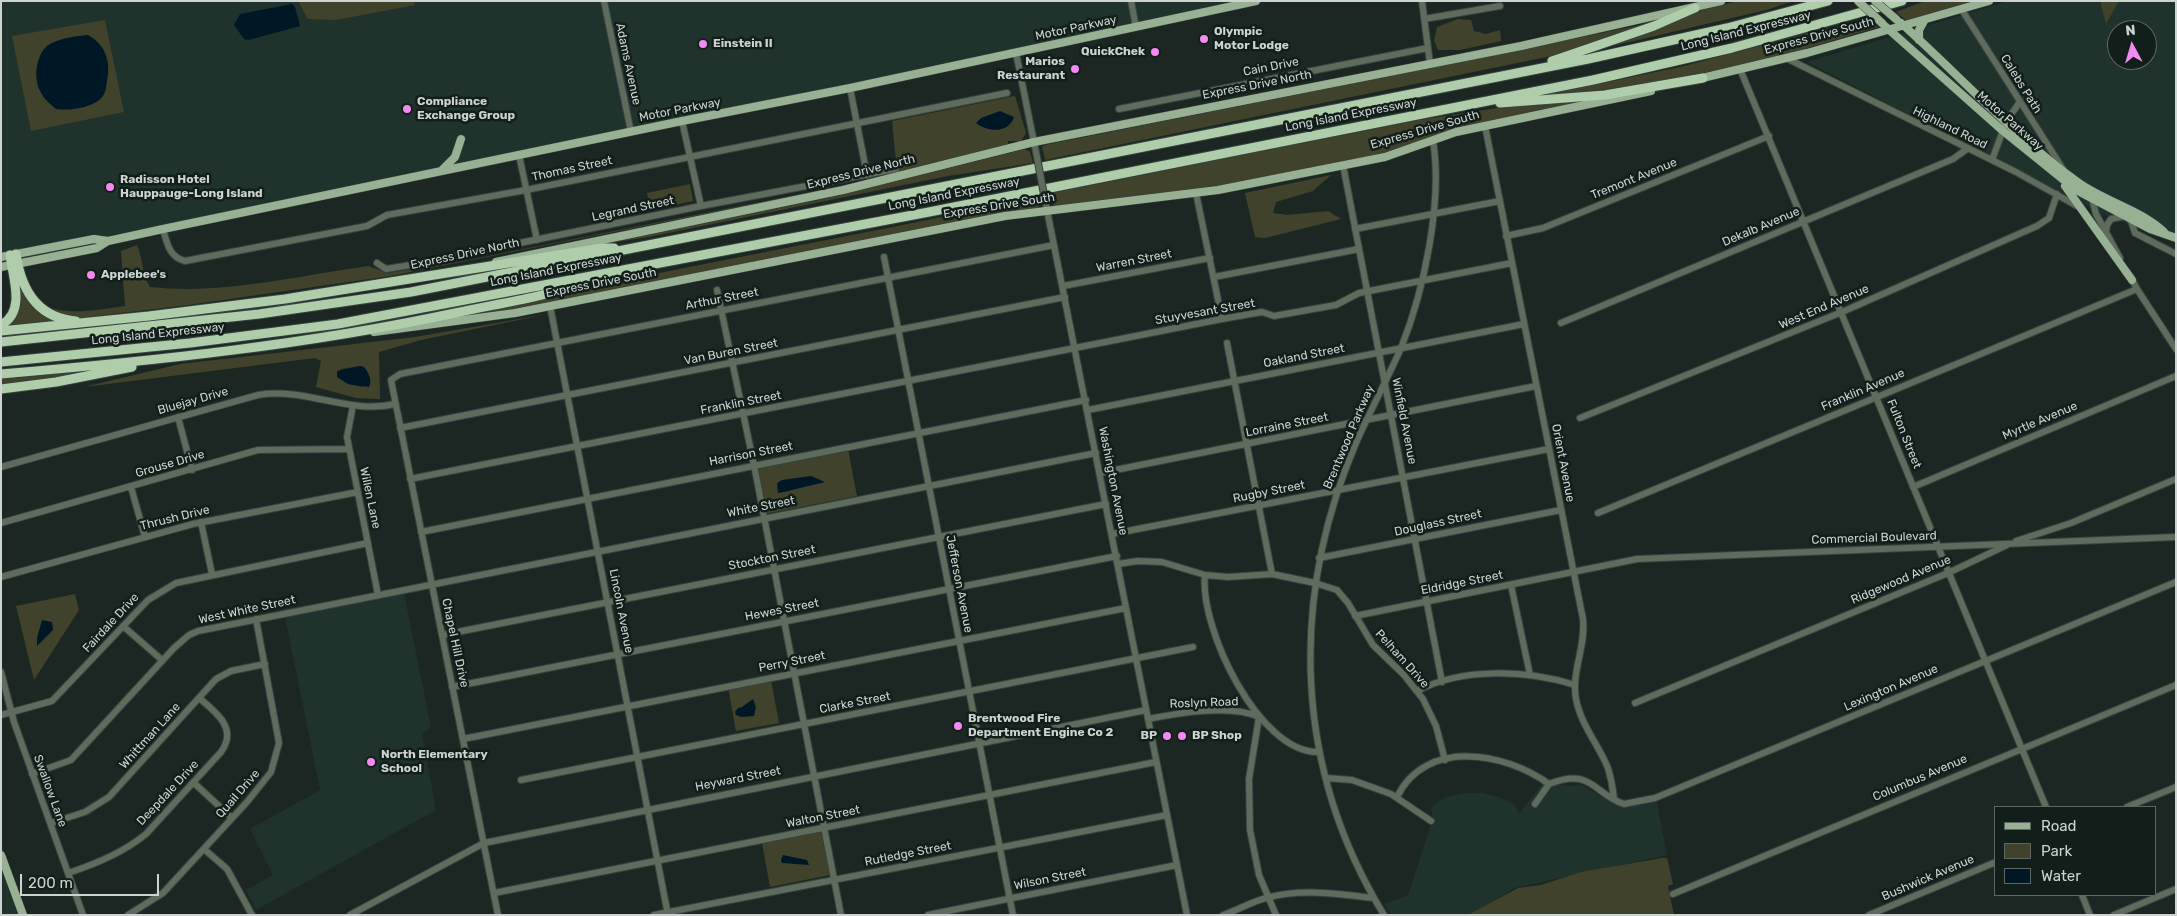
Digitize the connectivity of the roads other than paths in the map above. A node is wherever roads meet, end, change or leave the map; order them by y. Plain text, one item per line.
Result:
1 (604, 1) edge
2 (1132, 1) edge
3 (1256, 1) edge
4 (1422, 1) edge
5 (1721, 1) edge
6 (1828, 1) edge
7 (1858, 1) edge
8 (1875, 1) edge
9 (1902, 1) edge
10 (1989, 1) edge
11 (1500, 6) dead end
12 (1695, 8) junction
13 (1962, 10) junction
14 (1424, 19) junction
15 (1924, 21) junction
16 (1901, 23) junction
17 (1136, 27) junction
18 (1886, 27) junction
19 (1919, 40) junction
20 (1428, 48) junction
21 (1016, 53) junction
22 (1807, 53) junction
23 (1786, 58) junction
24 (1430, 64) junction
25 (1805, 68) junction
26 (1740, 69) junction
27 (1704, 78) junction
28 (850, 88) junction
29 (1442, 89) junction
30 (1007, 93) dead end
31 (2020, 103) junction
32 (1120, 108) dead end
33 (1403, 118) junction
34 (682, 121) junction
35 (856, 122) junction
36 (2006, 122) junction
37 (1485, 126) junction
38 (2003, 131) junction
39 (630, 132) junction
40 (1769, 136) junction
41 (461, 139) dead end
42 (1433, 141) junction
43 (1034, 142) junction
44 (1966, 149) junction
45 (519, 155) junction
46 (690, 156) junction
47 (1992, 160) junction
48 (1343, 165) junction
49 (896, 169) dead end
50 (2063, 170) junction
51 (440, 171) junction
52 (866, 175) junction
53 (2060, 178) junction
54 (2089, 189) junction
55 (526, 190) junction
56 (1196, 193) junction
57 (2057, 194) junction
58 (2092, 200) junction
59 (1500, 201) junction
60 (701, 206) junction
61 (1047, 210) junction
62 (2083, 210) junction
63 (1433, 214) junction
64 (2128, 217) junction
65 (1804, 221) junction
66 (164, 229) junction
67 (1356, 229) junction
68 (2164, 232) junction
69 (2106, 234) junction
70 (1506, 236) junction
71 (2176, 238) edge
72 (536, 240) junction
73 (108, 241) junction
74 (1054, 245) junction
75 (627, 249) junction
76 (1359, 249) junction
77 (2176, 254) edge
78 (9, 256) edge
79 (884, 257) dead end
80 (1210, 258) junction
81 (377, 263) dead end
82 (1512, 263) junction
83 (14, 265) junction
84 (1, 267) edge
85 (473, 268) junction
86 (613, 272) junction
87 (1214, 277) junction
88 (888, 278) junction
89 (2132, 280) junction
90 (1421, 281) junction
91 (1063, 286) junction
92 (2137, 289) junction
93 (717, 290) dead end
94 (1367, 291) junction
95 (1066, 297) junction
96 (723, 310) junction
97 (551, 311) dead end
98 (1842, 312) junction
99 (1222, 319) junction
100 (98, 322) junction
101 (1561, 322) dead end
102 (1524, 324) junction
103 (1, 326) edge
104 (898, 330) junction
105 (1, 331) edge
106 (330, 335) junction
107 (1, 342) edge
108 (557, 343) junction
109 (1227, 344) dead end
110 (1076, 348) junction
111 (1400, 348) junction
112 (2176, 349) edge
113 (1380, 353) junction
114 (188, 355) junction
115 (1, 362) edge
116 (733, 363) junction
117 (1, 374) edge
118 (394, 376) joint
119 (2176, 376) edge
120 (908, 382) junction
121 (1234, 382) junction
122 (1385, 382) junction
123 (1536, 386) junction
124 (1, 389) edge
125 (566, 394) junction
126 (1877, 397) junction
127 (1086, 400) junction
128 (395, 404) junction
129 (354, 405) junction
130 (1088, 410) junction
131 (744, 414) junction
132 (1391, 415) junction
133 (178, 417) junction
134 (1580, 418) dead end
135 (1367, 420) junction
136 (400, 428) junction
137 (918, 433) junction
138 (1247, 444) junction
139 (578, 447) junction
140 (348, 449) junction
141 (1549, 449) junction
142 (1096, 453) junction
143 (754, 465) junction
144 (1, 467) edge
145 (192, 470) junction
146 (1100, 473) junction
147 (1403, 477) junction
148 (410, 479) junction
149 (2176, 479) edge
150 (928, 485) junction
151 (131, 487) junction
152 (1913, 487) junction
153 (1337, 490) junction
154 (358, 492) junction
155 (588, 498) junction
156 (1106, 504) junction
157 (1259, 505) junction
158 (1561, 510) junction
159 (1598, 513) dead end
160 (764, 518) junction
161 (202, 522) junction
162 (1, 523) edge
163 (421, 532) junction
164 (1112, 534) junction
165 (145, 537) junction
166 (938, 537) junction
167 (2176, 537) edge
168 (1415, 539) junction
169 (368, 543) junction
170 (2010, 544) junction
171 (1939, 547) junction
172 (597, 550) junction
173 (1117, 556) junction
174 (1319, 558) junction
175 (1118, 564) junction
176 (774, 570) junction
177 (1574, 572) junction
178 (1948, 573) junction
179 (212, 574) junction
180 (1205, 574) junction
181 (1272, 574) junction
182 (1, 578) edge
183 (2176, 582) edge
184 (1315, 583) junction
185 (431, 585) junction
186 (1511, 585) junction
187 (949, 589) junction
188 (378, 595) junction
189 (607, 601) junction
190 (1427, 602) junction
191 (1126, 608) junction
192 (1355, 616) junction
193 (256, 619) junction
194 (783, 621) junction
195 (123, 626) junction
196 (442, 635) junction
197 (959, 641) junction
198 (1193, 648) dead end
199 (618, 654) junction
200 (1137, 659) junction
201 (162, 660) junction
202 (1985, 661) junction
203 (265, 664) junction
204 (1, 672) edge
205 (794, 673) junction
206 (1530, 675) junction
207 (1442, 682) junction
208 (1575, 685) junction
209 (2176, 685) edge
210 (452, 687) junction
211 (1417, 691) junction
212 (969, 692) junction
213 (199, 698) junction
214 (1635, 703) dead end
215 (627, 705) junction
216 (1146, 710) junction
217 (12, 712) junction
218 (1, 715) edge
219 (1259, 717) junction
220 (1148, 719) junction
221 (804, 724) junction
222 (462, 739) junction
223 (979, 744) junction
224 (2021, 748) junction
225 (1319, 752) junction
226 (638, 757) junction
227 (1445, 760) junction
228 (1156, 762) junction
229 (32, 774) junction
230 (814, 776) junction
231 (1326, 778) junction
232 (521, 780) dead end
233 (194, 783) junction
234 (1549, 784) junction
235 (2176, 787) edge
236 (990, 796) junction
237 (1397, 797) junction
238 (1614, 799) junction
239 (1535, 804) dead end
240 (2046, 806) edge
241 (2129, 806) edge
242 (648, 809) junction
243 (1167, 815) junction
244 (232, 818) junction
245 (1431, 821) dead end
246 (50, 823) junction
247 (824, 828) junction
248 (484, 843) junction
249 (1000, 848) junction
250 (204, 849) junction
251 (1, 855) edge
252 (658, 860) junction
253 (1994, 863) edge
254 (1177, 865) junction
255 (68, 873) junction
256 (834, 880) junction
257 (2176, 889) edge
258 (494, 893) junction
259 (1673, 894) dead end
260 (2082, 896) edge
261 (1267, 897) junction
262 (1010, 898) junction
263 (1374, 898) junction
264 (668, 913) edge
265 (23, 915) edge
266 (83, 915) edge
267 (128, 915) edge
268 (252, 915) edge
269 (350, 915) edge
270 (498, 915) edge
271 (654, 915) edge
272 (840, 915) edge
273 (928, 915) edge
274 (1013, 915) edge
275 (1187, 915) edge
276 (1223, 915) edge
277 (1276, 915) edge
278 (1384, 915) edge
279 (1869, 915) edge
280 (2090, 915) edge
281 (2114, 915) edge

1 - 39 street, Adams Avenue
2 - 17 street
3 - 17 main road, Motor Parkway
4 - 14 street
5 - 12 main road, Express Drive North
6 - 29 highway, Long Island Expressway
7 - 18 main road, Motor Parkway, bridge
8 - 16 main road, Motor Parkway, bridge
9 - 33 highway, Long Island Expressway
10 - 13 main road, Express Drive South
11 - 14 street
12 - 24 main road, Express Drive North
12 - 29 highway
13 - 15 main road, Express Drive South
13 - 31 street, Calebs Path
14 - 20 street
15 - 16 main road, Express Drive South
15 - 19 main road
16 - 18 main road, Express Drive South
16 - 19 main road, Motor Parkway
17 - 21 main road, Motor Parkway
18 - 22 main road, Express Drive South
18 - 38 main road, Motor Parkway
19 - 36 main road, Motor Parkway
20 - 24 street
20 - 32 street, Cain Drive
21 - 28 main road, Motor Parkway
21 - 43 street, Washington Avenue
22 - 23 main road, Express Drive South
22 - 25 street
23 - 25 street, Highland Road
23 - 26 main road, Express Drive South
24 - 43 main road, Express Drive North
25 - 44 street, Highland Road
26 - 27 main road, Express Drive South
26 - 40 street, Fulton Street
27 - 33 highway
27 - 37 main road, Express Drive South
28 - 34 main road, Motor Parkway
28 - 35 street
29 - 75 highway, Long Island Expressway
30 - 35 street, Thomas Street
31 - 36 street
31 - 50 street, Calebs Path
33 - 86 highway, Long Island Expressway
34 - 39 main road, Motor Parkway
34 - 46 street
35 - 46 street, Thomas Street
35 - 52 street
36 - 38 street
36 - 50 main road, Motor Parkway
37 - 42 main road, Express Drive South
37 - 59 street, Orient Avenue
38 - 47 street
38 - 53 main road, Motor Parkway
39 - 45 main road, Motor Parkway
40 - 65 street, Fulton Street
40 - 70 street, Tremont Avenue
41 - 51 main road
42 - 48 main road, Express Drive South
42 - 63 street, Brentwood Parkway
43 - 61 street, Washington Avenue, bridge
43 - 85 main road, Express Drive North
44 - 47 street, Highland Road
44 - 65 street, Dekalb Avenue
45 - 51 main road, Motor Parkway
45 - 55 street
46 - 55 street, Thomas Street
46 - 60 street
47 - 57 street, Highland Road
48 - 56 main road, Express Drive South
48 - 67 street, Winfield Avenue
49 - 52 street, Legrand Street
50 - 54 main road, Motor Parkway
51 - 66 main road, Motor Parkway
52 - 60 street, Legrand Street
53 - 58 main road, Motor Parkway
53 - 62 main road
54 - 58 street
54 - 68 main road, Motor Parkway
55 - 66 street, Thomas Street
55 - 72 street
56 - 61 main road, Express Drive South
56 - 80 street
57 - 62 street, Highland Road
57 - 98 street, West End Avenue
58 - 64 main road, Motor Parkway
58 - 69 street
59 - 63 street
59 - 70 street, Orient Avenue
60 - 72 street, Legrand Street
61 - 74 street, Washington Avenue
61 - 106 main road, Express Drive South
62 - 89 main road
63 - 67 street
63 - 90 street, Brentwood Parkway
64 - 68 main road, Motor Parkway
64 - 69 street
64 - 77 street
65 - 98 street, Fulton Street
65 - 101 street, Dekalb Avenue
66 - 73 main road, Motor Parkway
67 - 76 street, Winfield Avenue
68 - 71 main road, Motor Parkway
69 - 89 street
70 - 82 street, Orient Avenue
72 - 81 street, Legrand Street
73 - 78 main road, Motor Parkway
73 - 83 main road, Motor Parkway
74 - 88 street, Arthur Street
74 - 91 street, Washington Avenue
75 - 85 highway
75 - 107 highway, Long Island Expressway
76 - 87 street
76 - 94 street, Winfield Avenue
78 - 83 highway
79 - 88 street, Jefferson Avenue
80 - 87 street
80 - 91 street, Warren Street
82 - 90 street, Stuyvesant Street
82 - 102 street, Orient Avenue
83 - 84 main road, Motor Parkway
83 - 100 highway
83 - 103 highway
85 - 100 highway, Express Drive North
86 - 106 highway
86 - 115 highway, Long Island Expressway
87 - 99 street
88 - 96 street, Arthur Street
88 - 104 street, Jefferson Avenue
89 - 92 street
90 - 94 street, Stuyvesant Street
90 - 111 street, Brentwood Parkway
91 - 95 street, Washington Avenue
92 - 112 street
92 - 126 street, Franklin Avenue
93 - 96 street
94 - 99 street, Stuyvesant Street
94 - 113 street, Winfield Avenue
95 - 104 street, Van Buren Street
95 - 110 street, Washington Avenue
96 - 108 street, Arthur Street
96 - 116 street
97 - 108 street, Lincoln Avenue
98 - 126 street, Fulton Street
98 - 134 street, West End Avenue
99 - 110 street, Stuyvesant Street
100 - 105 highway, Express Drive North
102 - 111 street, Oakland Street
102 - 123 street, Orient Avenue
104 - 116 street, Van Buren Street
104 - 120 street, Jefferson Avenue
106 - 114 highway, Express Drive South
108 - 118 street, Arthur Street
108 - 125 street, Lincoln Avenue
109 - 121 street
110 - 120 street, Franklin Street
110 - 127 street, Washington Avenue
111 - 113 street, Oakland Street
111 - 122 street, Brentwood Parkway
113 - 121 street, Oakland Street
113 - 122 street, Winfield Avenue
114 - 117 highway, Express Drive South
114 - 124 highway
116 - 125 street, Van Buren Street
116 - 131 street
118 - 128 street, Chapel Hill Drive
119 - 152 street, Myrtle Avenue
120 - 131 street, Franklin Street
120 - 137 street, Jefferson Avenue
121 - 130 street, Oakland Street
121 - 138 street
122 - 132 street, Winfield Avenue
122 - 135 street, Brentwood Parkway
123 - 132 street, Lorraine Street
123 - 141 street, Orient Avenue
125 - 136 street, Van Buren Street
125 - 139 street, Lincoln Avenue
126 - 152 street, Fulton Street
126 - 159 street, Franklin Avenue
127 - 130 street, Washington Avenue
127 - 137 street, Harrison Street
128 - 129 street, Bluejay Drive
128 - 136 street, Chapel Hill Drive
129 - 133 street, Bluejay Drive
129 - 140 street, Willen Lane
130 - 142 street, Washington Avenue
131 - 139 street, Franklin Street
131 - 143 street
132 - 135 street, Lorraine Street
132 - 147 street, Winfield Avenue
133 - 144 street, Bluejay Drive
133 - 145 street
135 - 138 street, Lorraine Street
135 - 153 street, Brentwood Parkway
136 - 148 street, Chapel Hill Drive
137 - 143 street, Harrison Street
137 - 150 street, Jefferson Avenue
138 - 146 street, Lorraine Street
138 - 157 street
139 - 148 street, Franklin Street
139 - 155 street, Lincoln Avenue
140 - 145 street, Grouse Drive
140 - 154 street, Willen Lane
141 - 147 street, Rugby Street
141 - 158 street, Orient Avenue
142 - 146 street, Washington Avenue
142 - 150 street, White Street
143 - 155 street, Harrison Street
143 - 160 street
145 - 151 street, Grouse Drive
146 - 156 street, Washington Avenue
147 - 153 street, Rugby Street
147 - 168 street, Winfield Avenue
148 - 163 street, Chapel Hill Drive
149 - 170 street, Ridgewood Avenue
150 - 160 street, White Street
150 - 166 street, Jefferson Avenue
151 - 162 street, Grouse Drive
151 - 165 street
152 - 171 street, Fulton Street
153 - 157 street, Rugby Street
153 - 174 street, Brentwood Parkway
154 - 161 street, Thrush Drive
154 - 169 street, Willen Lane
155 - 163 street, Harrison Street
155 - 172 street, Lincoln Avenue
156 - 164 street, Washington Avenue
156 - 166 street, Stockton Street
157 - 164 street, Rugby Street
157 - 181 street
158 - 168 street, Douglass Street
158 - 177 street, Orient Avenue
160 - 172 street, White Street
160 - 176 street
161 - 165 street, Thrush Drive
161 - 179 street
163 - 185 street, Chapel Hill Drive
164 - 173 street, Washington Avenue
165 - 182 street, Thrush Drive
166 - 176 street, Stockton Street
166 - 187 street, Jefferson Avenue
167 - 170 street, Commercial Boulevard
168 - 174 street, Douglass Street
168 - 190 street, Winfield Avenue
169 - 179 street, Fairdale Drive
169 - 188 street, Willen Lane
170 - 171 street, Commercial Boulevard
170 - 178 street, Ridgewood Avenue
171 - 177 street, Commercial Boulevard
171 - 178 street, Fulton Street
172 - 185 street, White Street
172 - 189 street, Lincoln Avenue
173 - 175 street, Washington Avenue
173 - 187 street, Hewes Street
174 - 184 street, Brentwood Parkway
175 - 180 street, Pelham Drive
175 - 191 street, Washington Avenue
176 - 189 street, Stockton Street
176 - 194 street
177 - 186 street, Eldridge Street
177 - 208 street, Orient Avenue
178 - 202 street, Fulton Street
178 - 214 street, Ridgewood Avenue
179 - 195 street, Fairdale Drive
180 - 181 street, Pelham Drive
180 - 219 street
181 - 184 street, Pelham Drive
183 - 202 street, Lexington Avenue
184 - 192 street, Pelham Drive
184 - 225 street, Brentwood Parkway
185 - 188 street, West White Street
185 - 196 street, Chapel Hill Drive
186 - 190 street, Eldridge Street
186 - 206 street
187 - 194 street, Hewes Street
187 - 197 street, Jefferson Avenue
188 - 193 street, West White Street
189 - 196 street, Stockton Street
189 - 199 street, Lincoln Avenue
190 - 192 street, Eldridge Street
190 - 207 street, Winfield Avenue
191 - 197 street, Perry Street
191 - 200 street, Washington Avenue
192 - 211 street, Pelham Drive
193 - 201 street, West White Street
193 - 203 street, Quail Drive
194 - 199 street, Hewes Street
194 - 205 street
195 - 201 street
195 - 217 street, Fairdale Drive
196 - 210 street, Chapel Hill Drive
197 - 205 street, Perry Street
197 - 212 street, Jefferson Avenue
198 - 200 street, Clarke Street
199 - 210 street, Hewes Street
199 - 215 street, Lincoln Avenue
200 - 212 street, Clarke Street
200 - 216 street, Washington Avenue
201 - 229 street, West White Street
202 - 224 street, Fulton Street
202 - 238 street, Lexington Avenue
203 - 213 street, Whittman Lane
203 - 244 street, Quail Drive
204 - 217 street, Swallow Lane
205 - 215 street, Perry Street
205 - 221 street
206 - 207 street
206 - 208 street
207 - 211 street
208 - 238 street, Orient Avenue
209 - 224 street, Columbus Avenue
210 - 222 street, Chapel Hill Drive
211 - 227 street, Pelham Drive
212 - 221 street, Clarke Street
212 - 223 street, Jefferson Avenue
213 - 233 street, Deepdale Drive
213 - 246 street, Whittman Lane
215 - 222 street, Perry Street
215 - 226 street, Lincoln Avenue
216 - 220 street, Washington Avenue
216 - 223 street, Heyward Street
217 - 218 street, Fairdale Drive
217 - 229 street, Swallow Lane
219 - 220 street, Roslyn Road
219 - 225 street
219 - 261 street
220 - 228 street, Washington Avenue
221 - 226 street, Clarke Street
221 - 230 street
222 - 248 street, Chapel Hill Drive
223 - 230 street, Heyward Street
223 - 236 street, Jefferson Avenue
224 - 240 street, Fulton Street
224 - 259 street, Columbus Avenue
225 - 231 street, Brentwood Parkway
226 - 232 street, Clarke Street
226 - 242 street, Lincoln Avenue
227 - 234 street
227 - 237 street
228 - 236 street, Walton Street
228 - 243 street, Washington Avenue
229 - 246 street, Swallow Lane
230 - 242 street, Heyward Street
230 - 247 street
231 - 237 street
231 - 263 street, Brentwood Parkway
233 - 244 street
233 - 255 street, Deepdale Drive
234 - 238 street
234 - 239 street
235 - 241 street
236 - 247 street, Walton Street
236 - 249 street, Jefferson Avenue
237 - 245 street
242 - 248 street, Heyward Street
242 - 252 street, Lincoln Avenue
243 - 249 street, Rutledge Street
243 - 254 street, Washington Avenue
244 - 250 street, Quail Drive
246 - 255 street, Swallow Lane
247 - 252 street, Walton Street
247 - 256 street
248 - 258 street, Chapel Hill Drive
248 - 269 street, Heyward Street
249 - 256 street, Rutledge Street
249 - 262 street, Jefferson Avenue
250 - 267 street, Quail Drive
250 - 268 street
251 - 265 main road
252 - 258 street, Walton Street
252 - 264 street, Lincoln Avenue
253 - 279 street, Bushwick Avenue
254 - 262 street, Wilson Street
254 - 275 street, Washington Avenue
255 - 266 street, Swallow Lane
256 - 264 street, Rutledge Street
256 - 272 street
257 - 281 street
258 - 270 street, Chapel Hill Drive
260 - 280 street
261 - 263 street
261 - 276 street
261 - 277 street
262 - 273 street, Wilson Street
262 - 274 street, Jefferson Avenue
263 - 278 street, Brentwood Parkway
264 - 271 street, Rutledge Street

